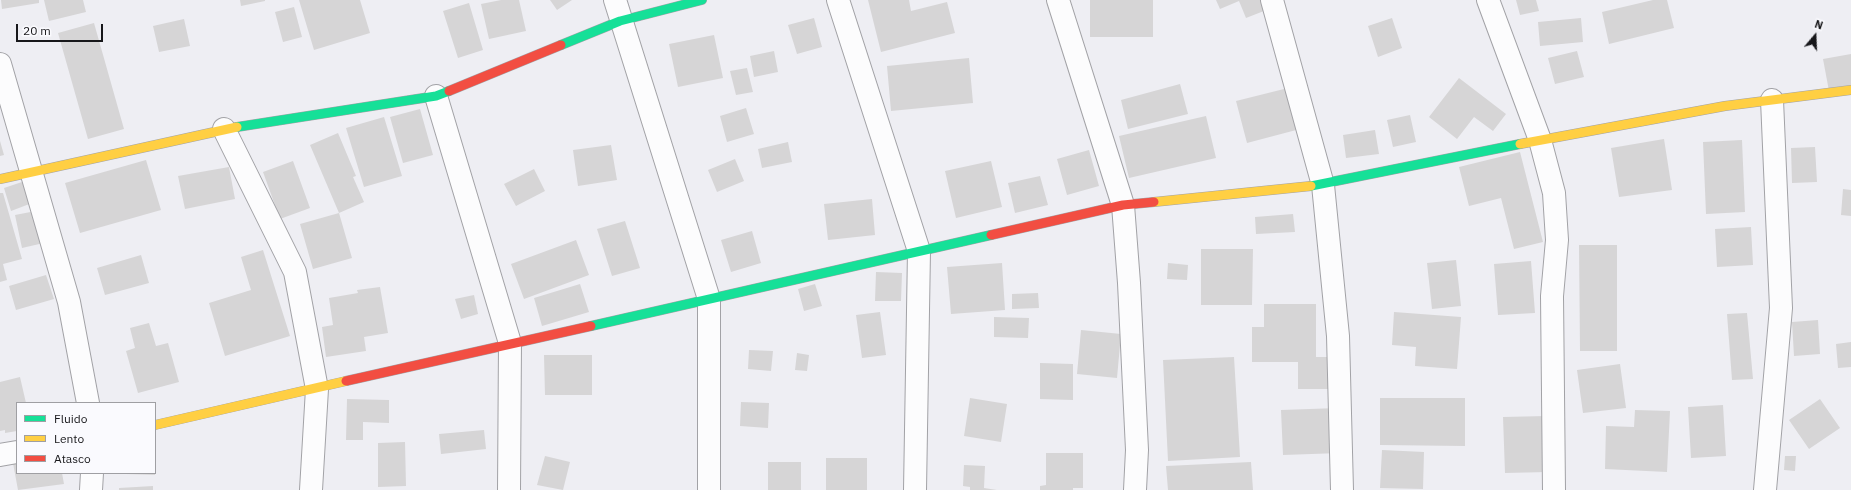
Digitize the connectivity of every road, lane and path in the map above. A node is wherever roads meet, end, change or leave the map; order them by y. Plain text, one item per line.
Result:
1 (615, 0) edge
2 (702, 0) edge
3 (838, 0) edge
4 (1058, 0) edge
5 (1272, 0) edge
6 (1488, 0) edge
7 (620, 22) junction
8 (0, 64) edge
9 (1851, 90) edge
10 (436, 96) junction
11 (1772, 100) junction
12 (224, 129) junction
13 (1540, 140) junction
14 (32, 173) junction
15 (0, 179) edge
16 (1323, 185) junction
17 (1123, 205) junction
18 (919, 251) junction
19 (710, 299) junction
20 (510, 343) junction
21 (317, 388) junction
22 (88, 402) edge
23 (156, 425) edge
24 (16, 452) edge
25 (0, 455) edge
26 (92, 474) edge
27 (91, 490) edge
28 (311, 490) edge
29 (508, 490) edge
30 (709, 490) edge
31 (915, 490) edge
32 (1135, 490) edge
33 (1342, 490) edge
34 (1554, 490) edge
35 (1765, 490) edge

1 - 7 street
2 - 7 street
3 - 18 street
4 - 17 street
5 - 16 street
6 - 13 street
7 - 10 street
7 - 19 street
8 - 14 street
9 - 11 street
10 - 12 street
10 - 20 street
11 - 13 street
11 - 35 street
12 - 14 street
12 - 21 street
13 - 16 street
13 - 34 street
14 - 15 street
14 - 22 street
16 - 17 street
16 - 33 street
17 - 18 street
17 - 32 street
18 - 19 street
18 - 31 street
19 - 20 street
19 - 30 street
20 - 21 street
20 - 29 street
21 - 23 street
21 - 28 street
24 - 25 street
26 - 27 street

